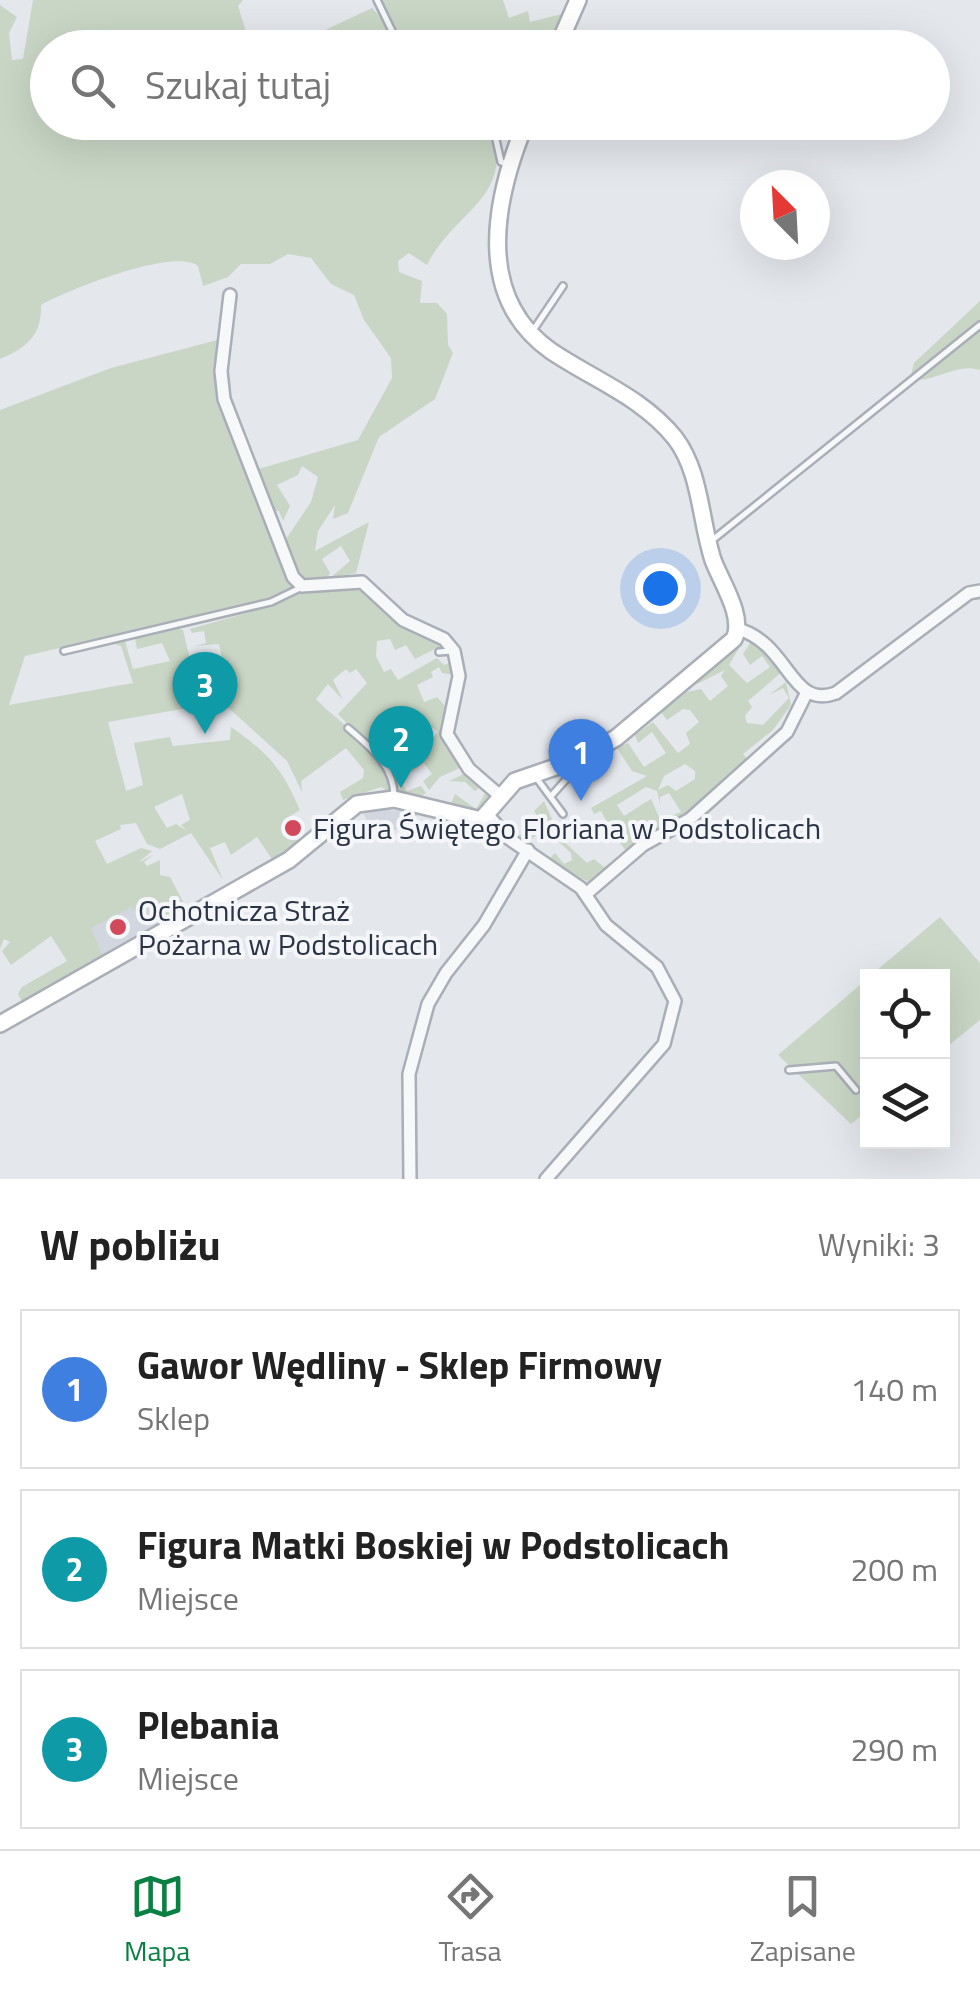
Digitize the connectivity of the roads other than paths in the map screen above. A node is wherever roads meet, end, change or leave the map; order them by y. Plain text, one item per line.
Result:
1 (377, 0) edge
2 (578, 0) edge
3 (392, 30) edge
4 (565, 30) edge
5 (496, 140) edge
6 (519, 140) edge
7 (509, 164) junction
8 (563, 286) dead end
9 (230, 295) dead end
10 (980, 325) edge
11 (532, 333) junction
12 (708, 544) junction
13 (302, 586) junction
14 (980, 591) edge
15 (738, 629) junction
16 (64, 651) dead end
17 (454, 651) junction
18 (439, 652) dead end
19 (806, 694) junction
20 (348, 728) dead end
21 (579, 759) junction
22 (534, 773) junction
23 (552, 794) junction
24 (498, 795) junction
25 (394, 799) junction
26 (563, 814) dead end
27 (488, 815) junction
28 (528, 850) junction
29 (586, 894) junction
30 (0, 1024) edge
31 (789, 1070) dead end
32 (856, 1090) dead end
33 (410, 1179) edge
34 (546, 1179) edge

1 - 3 lane
2 - 4 street
5 - 7 lane
6 - 7 street
7 - 11 street
8 - 11 lane
9 - 13 street
10 - 12 lane
11 - 12 street
12 - 15 street
13 - 16 lane
13 - 17 street
14 - 19 street
15 - 19 street
15 - 21 street
17 - 18 lane
17 - 24 street
19 - 29 street
20 - 25 lane
21 - 22 street
21 - 23 lane
22 - 23 lane
22 - 24 street
23 - 26 lane
24 - 27 street
25 - 27 street
25 - 30 street
27 - 28 street
28 - 29 street
28 - 33 street
29 - 34 street
31 - 32 lane

